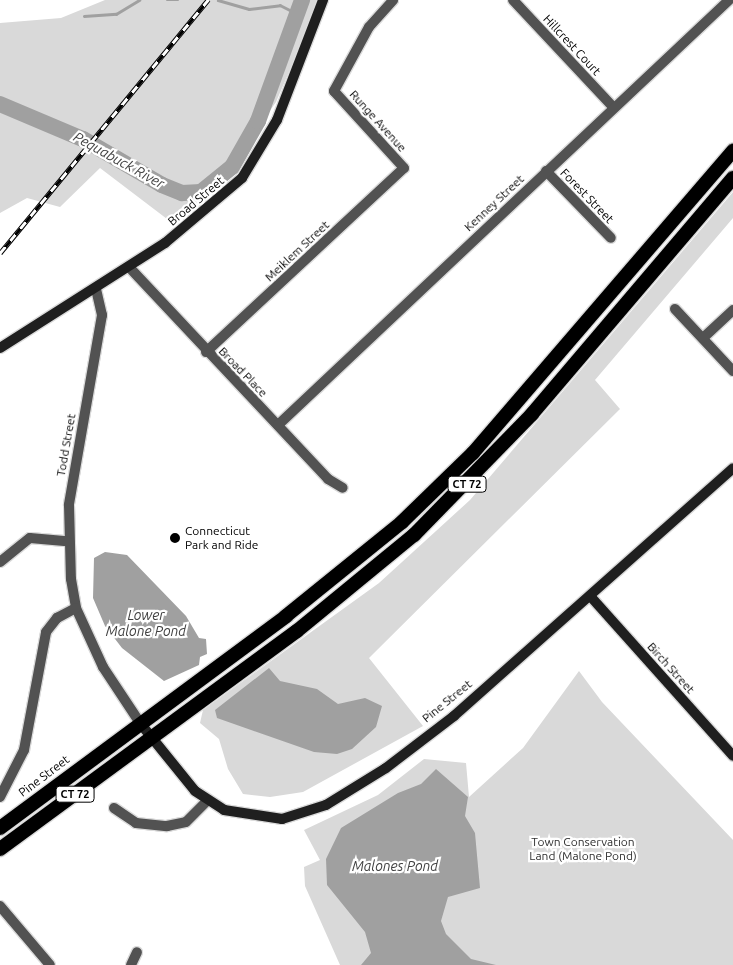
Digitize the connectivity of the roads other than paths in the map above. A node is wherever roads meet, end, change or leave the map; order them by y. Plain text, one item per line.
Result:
1 (323, 0) edge
2 (393, 0) edge
3 (513, 0) edge
4 (729, 0) edge
5 (613, 107) junction
6 (733, 151) edge
7 (404, 168) joint
8 (546, 171) junction
9 (733, 178) edge
10 (610, 238) dead end
11 (129, 267) junction
12 (96, 288) junction
13 (676, 309) dead end
14 (733, 310) edge
15 (703, 338) junction
16 (0, 348) edge
17 (206, 352) junction
18 (733, 371) edge
19 (278, 425) junction
20 (733, 468) edge
21 (343, 488) dead end
22 (68, 542) junction
23 (0, 562) edge
24 (591, 596) junction
25 (76, 608) junction
26 (140, 723) junction
27 (151, 738) junction
28 (733, 756) edge
29 (0, 797) edge
30 (208, 800) junction
31 (114, 808) dead end
32 (0, 828) edge
33 (0, 849) edge
34 (0, 906) edge
35 (137, 952) dead end
36 (50, 965) edge
37 (130, 965) edge

1 - 11 main road, Broad Street
2 - 7 street, Runge Avenue
3 - 5 street, Hillcrest Court
4 - 5 street, Kenney Street
5 - 8 street, Kenney Street
6 - 26 highway, CT 72
7 - 17 street, Meiklem Street
8 - 10 street, Forest Street
8 - 19 street, Kenney Street
9 - 27 highway, CT 72
11 - 12 main road, Broad Street
11 - 17 street, Broad Place
12 - 16 main road, Broad Street
12 - 22 street, Todd Street
13 - 15 street
14 - 15 street
15 - 18 street
17 - 19 street, Broad Place
19 - 21 street, Broad Place
20 - 24 main road, Pine Street
22 - 23 street
22 - 25 street, Todd Street
24 - 28 main road, Birch Street
24 - 30 main road, Pine Street
25 - 26 street, Todd Street
25 - 29 street
26 - 27 main road, Pine Street
26 - 32 highway, Pine Street / CT 72
27 - 30 main road, Pine Street
27 - 33 highway, CT 72
30 - 31 street
34 - 36 street
35 - 37 street

